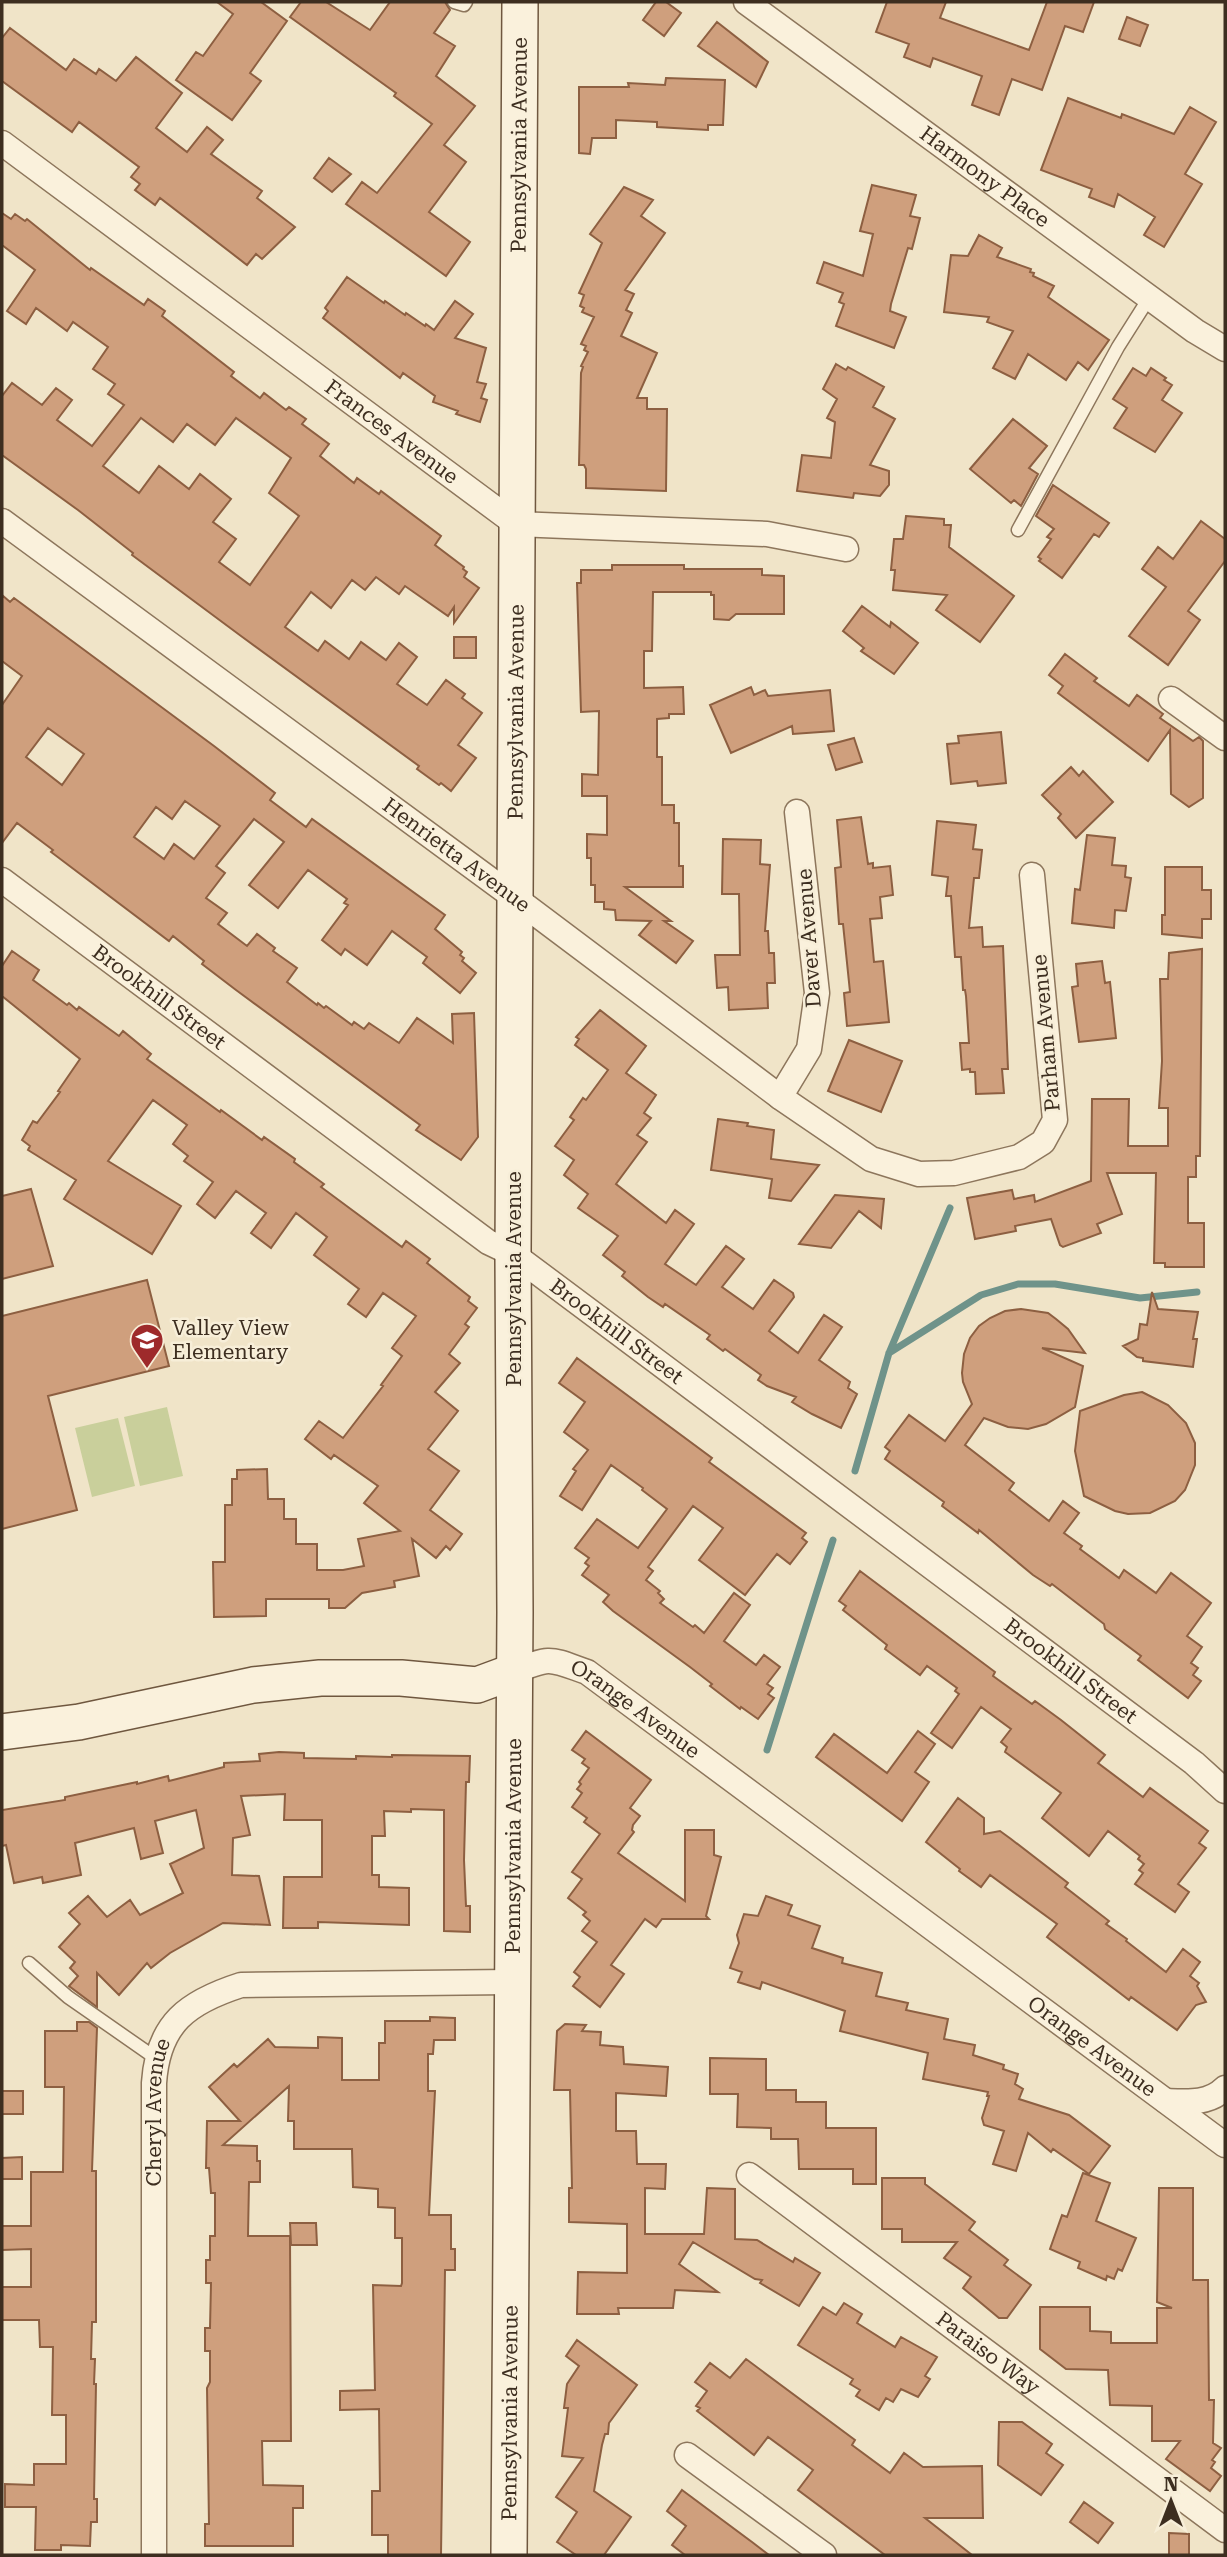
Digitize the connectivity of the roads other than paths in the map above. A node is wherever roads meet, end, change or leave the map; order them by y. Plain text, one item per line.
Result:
1 (454, 2) edge
2 (466, 2) edge
3 (520, 2) edge
4 (746, 2) edge
5 (2, 143) edge
6 (1149, 298) junction
7 (1225, 349) edge
8 (2, 521) edge
9 (516, 524) junction
10 (1018, 530) dead end
11 (846, 549) dead end
12 (1171, 699) dead end
13 (1225, 738) edge
14 (797, 812) dead end
15 (1032, 875) dead end
16 (2, 880) edge
17 (515, 898) junction
18 (780, 1097) junction
19 (919, 1174) joint
20 (513, 1254) junction
21 (515, 1671) junction
22 (2, 1732) edge
23 (1225, 1791) edge
24 (29, 1963) dead end
25 (512, 1982) junction
26 (157, 2059) junction
27 (1225, 2088) edge
28 (1166, 2101) junction
29 (1225, 2145) edge
30 (749, 2175) dead end
31 (687, 2455) dead end
32 (1225, 2530) edge
33 (154, 2555) edge
34 (509, 2555) edge
35 (824, 2555) edge

1 - 2 lane
3 - 9 main road, Pennsylvania Avenue
4 - 6 street, Harmony Place
5 - 9 street, Frances Avenue
6 - 7 street, Harmony Place
6 - 10 lane
8 - 17 street, Henrietta Avenue
9 - 11 street
9 - 17 main road, Pennsylvania Avenue
12 - 13 street
14 - 18 street, Daver Avenue
15 - 19 street, Parham Avenue
16 - 20 street, Brookhill Street
17 - 18 street, Henrietta Avenue
17 - 20 main road, Pennsylvania Avenue
18 - 19 street, Henrietta Avenue
20 - 21 main road, Pennsylvania Avenue
20 - 23 street, Brookhill Street
21 - 22 main road, Orange Avenue
21 - 25 main road, Pennsylvania Avenue
21 - 28 street, Orange Avenue
24 - 26 lane
25 - 26 street, Cheryl Avenue
25 - 34 main road, Pennsylvania Avenue
26 - 33 street, Cheryl Avenue
27 - 28 street, Orange Avenue
28 - 29 street, Orange Avenue
30 - 32 street, Paraiso Way
31 - 35 street

